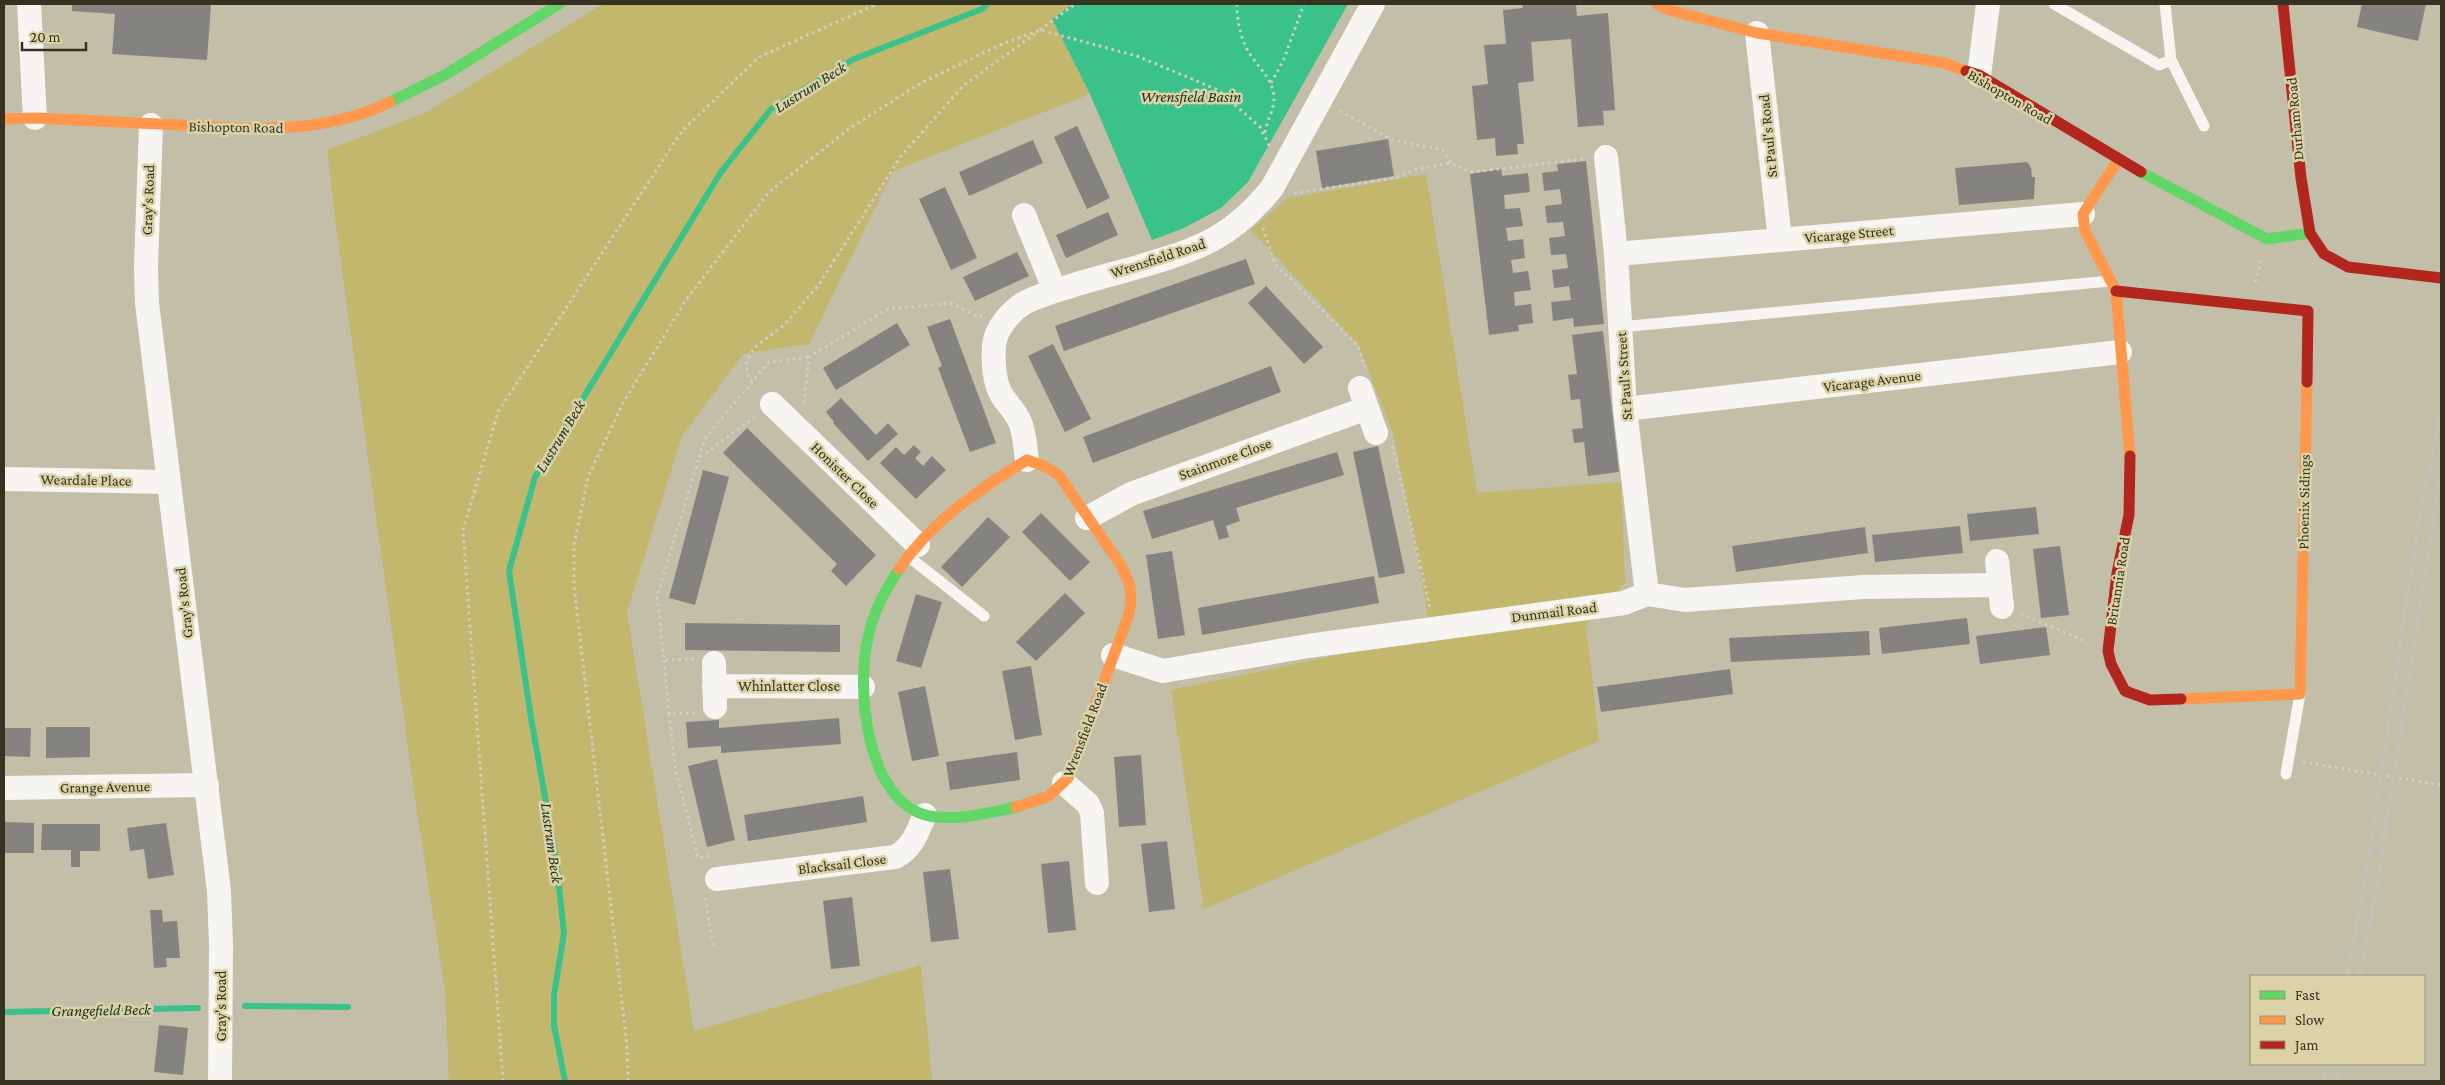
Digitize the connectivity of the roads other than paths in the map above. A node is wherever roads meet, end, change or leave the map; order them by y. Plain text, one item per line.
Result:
1 (29, 4) edge
2 (559, 4) edge
3 (1373, 4) edge
4 (1657, 4) edge
5 (1988, 4) edge
6 (2054, 4) edge
7 (2165, 4) edge
8 (2283, 4) edge
9 (1757, 32) junction
10 (2171, 60) junction
11 (1979, 75) junction
12 (35, 118) junction
13 (4, 119) edge
14 (151, 125) junction
15 (2204, 126) dead end
16 (1606, 157) road end
17 (2118, 160) junction
18 (1024, 214) dead end
19 (2083, 214) junction
20 (2310, 233) junction
21 (1780, 240) junction
22 (1616, 254) junction
23 (2441, 278) edge
24 (2113, 286) junction
25 (1055, 291) junction
26 (1620, 327) junction
27 (2120, 352) junction
28 (772, 404) road end
29 (1625, 409) junction
30 (1376, 433) dead end
31 (1027, 460) junction
32 (4, 479) edge
33 (168, 482) junction
34 (1088, 518) junction
35 (913, 551) junction
36 (1997, 561) dead end
37 (1648, 594) junction
38 (984, 616) dead end
39 (1113, 655) junction
40 (714, 685) road end
41 (863, 687) junction
42 (2300, 694) junction
43 (2286, 774) dead end
44 (1064, 783) junction
45 (207, 785) junction
46 (4, 788) edge
47 (925, 815) junction
48 (718, 875) road end
49 (1097, 883) dead end
50 (220, 1081) edge

1 - 12 street
2 - 14 street, Bishopton Road
3 - 25 street, Wrensfield Road
4 - 9 street, Bishopton Road
5 - 11 street
6 - 10 lane
7 - 10 lane
8 - 20 street, Durham Road
9 - 11 street, Bishopton Road
9 - 21 street, St Paul's Road
10 - 15 lane
11 - 17 street, Bishopton Road
12 - 13 street, Bishopton Road
12 - 14 street, Bishopton Road
14 - 33 street, Gray's Road
16 - 22 street, St Paul's Street
17 - 19 street
17 - 20 street, Bishopton Road
18 - 25 street
19 - 21 street, Vicarage Street
19 - 24 street, Britannia Road
20 - 23 street
21 - 22 street, Vicarage Street
22 - 26 street, St Paul's Street
24 - 26 lane
24 - 27 street, Britannia Road
24 - 42 street, Phoenix Sidings
25 - 31 street, Wrensfield Road
26 - 29 street, St Paul's Street
27 - 29 street, Vicarage Avenue
27 - 42 street, Britannia Road
28 - 35 street, Honister Close
29 - 37 street, St Paul's Street
30 - 34 street, Stainmore Close
31 - 34 street, Wrensfield Road
31 - 35 street, Wrensfield Road
32 - 33 street, Weardale Place
33 - 45 street, Gray's Road
34 - 39 street, Wrensfield Road
35 - 38 lane
35 - 41 street, Wrensfield Road
36 - 37 street
37 - 39 street, Dunmail Road
39 - 44 street, Wrensfield Road
40 - 41 street, Whinlatter Close
41 - 47 street, Wrensfield Road
42 - 43 lane
44 - 47 street, Wrensfield Road
44 - 49 street
45 - 46 street, Grange Avenue
45 - 50 street, Gray's Road
47 - 48 street, Blacksail Close

